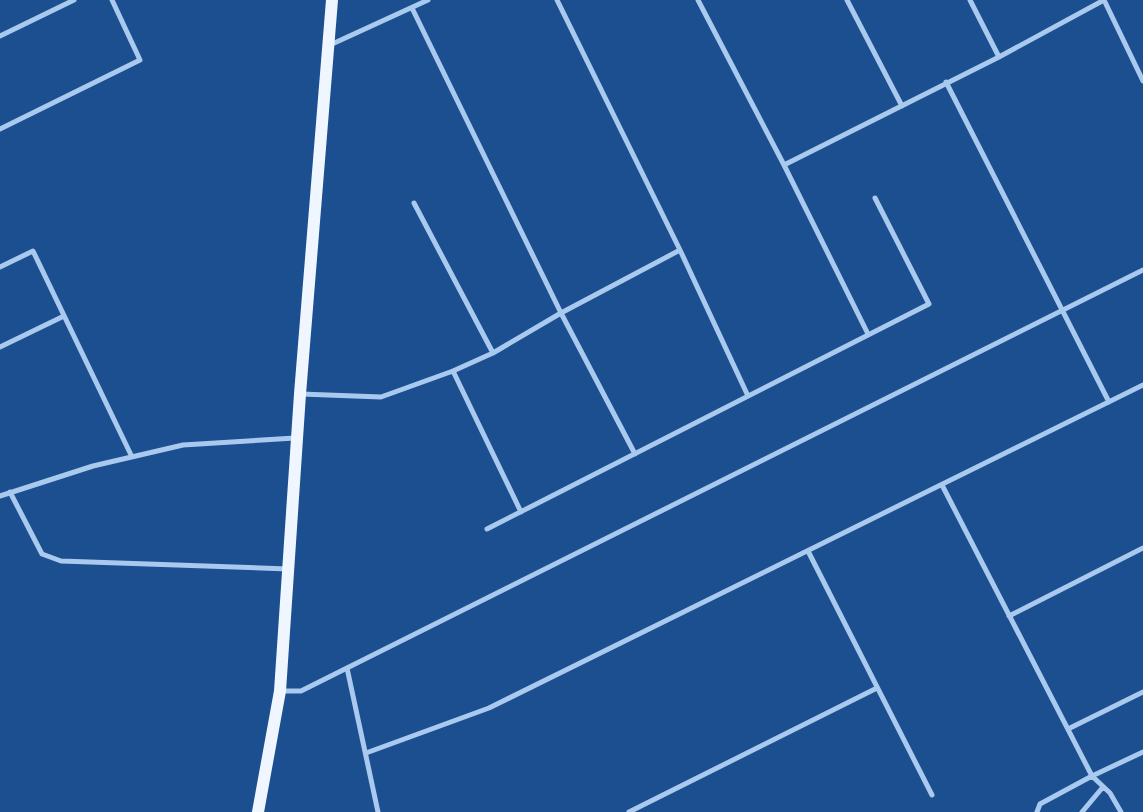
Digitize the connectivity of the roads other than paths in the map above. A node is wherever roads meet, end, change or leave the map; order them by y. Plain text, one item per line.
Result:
1 (74, 0) edge
2 (112, 0) edge
3 (332, 0) edge
4 (428, 0) edge
5 (557, 0) edge
6 (698, 0) edge
7 (847, 0) edge
8 (970, 0) edge
9 (1104, 0) edge
10 (412, 8) junction
11 (0, 36) edge
12 (330, 45) junction
13 (999, 57) junction
14 (1143, 81) edge
15 (946, 82) junction
16 (902, 106) junction
17 (0, 129) edge
18 (784, 165) junction
19 (875, 198) dead end
20 (414, 203) dead end
21 (680, 250) junction
22 (0, 267) edge
23 (1143, 270) edge
24 (1063, 311) junction
25 (561, 313) junction
26 (64, 316) junction
27 (868, 334) junction
28 (0, 347) edge
29 (493, 353) junction
30 (453, 371) junction
31 (1143, 385) edge
32 (300, 394) junction
33 (748, 396) junction
34 (1109, 402) junction
35 (298, 438) junction
36 (635, 454) junction
37 (132, 457) junction
38 (942, 485) junction
39 (10, 492) junction
40 (0, 496) edge
41 (521, 512) junction
42 (487, 529) dead end
43 (1143, 548) edge
44 (808, 552) junction
45 (289, 569) junction
46 (1009, 616) junction
47 (347, 668) junction
48 (877, 688) junction
49 (280, 691) junction
50 (1143, 692) edge
51 (1068, 729) junction
52 (1143, 752) edge
53 (366, 753) junction
54 (1092, 776) junction
55 (1103, 786) junction
56 (932, 795) dead end
57 (258, 812) edge
58 (378, 812) edge
59 (629, 812) edge
60 (1037, 812) edge
61 (1082, 812) edge
62 (1121, 812) edge

1 - 11 street
2 - 17 street
3 - 12 main road
4 - 10 street
5 - 21 street
6 - 18 street
7 - 16 street
8 - 13 street
9 - 13 street
9 - 14 street
10 - 12 street
10 - 25 street
12 - 32 main road
13 - 15 street
15 - 16 street
15 - 24 street
16 - 18 street
18 - 27 street
19 - 27 street
20 - 29 street
21 - 25 street
21 - 33 street
22 - 26 street
23 - 24 street
24 - 34 street
24 - 47 street
25 - 29 street
25 - 36 street
26 - 28 street
26 - 37 street
27 - 33 street
29 - 30 street
30 - 32 street
30 - 41 street
31 - 34 street
32 - 35 main road
33 - 36 street
34 - 38 street
35 - 37 street
35 - 45 main road
36 - 41 street
37 - 39 street
38 - 44 street
38 - 46 street
39 - 40 street
39 - 45 street
41 - 42 street
43 - 46 street
44 - 48 street
44 - 53 street
45 - 49 main road
46 - 51 street
47 - 49 street
47 - 53 street
48 - 56 street
48 - 59 street
49 - 57 main road
50 - 51 street
51 - 54 street
52 - 54 street
53 - 58 street
54 - 55 street
54 - 60 street
55 - 61 street
55 - 62 street

